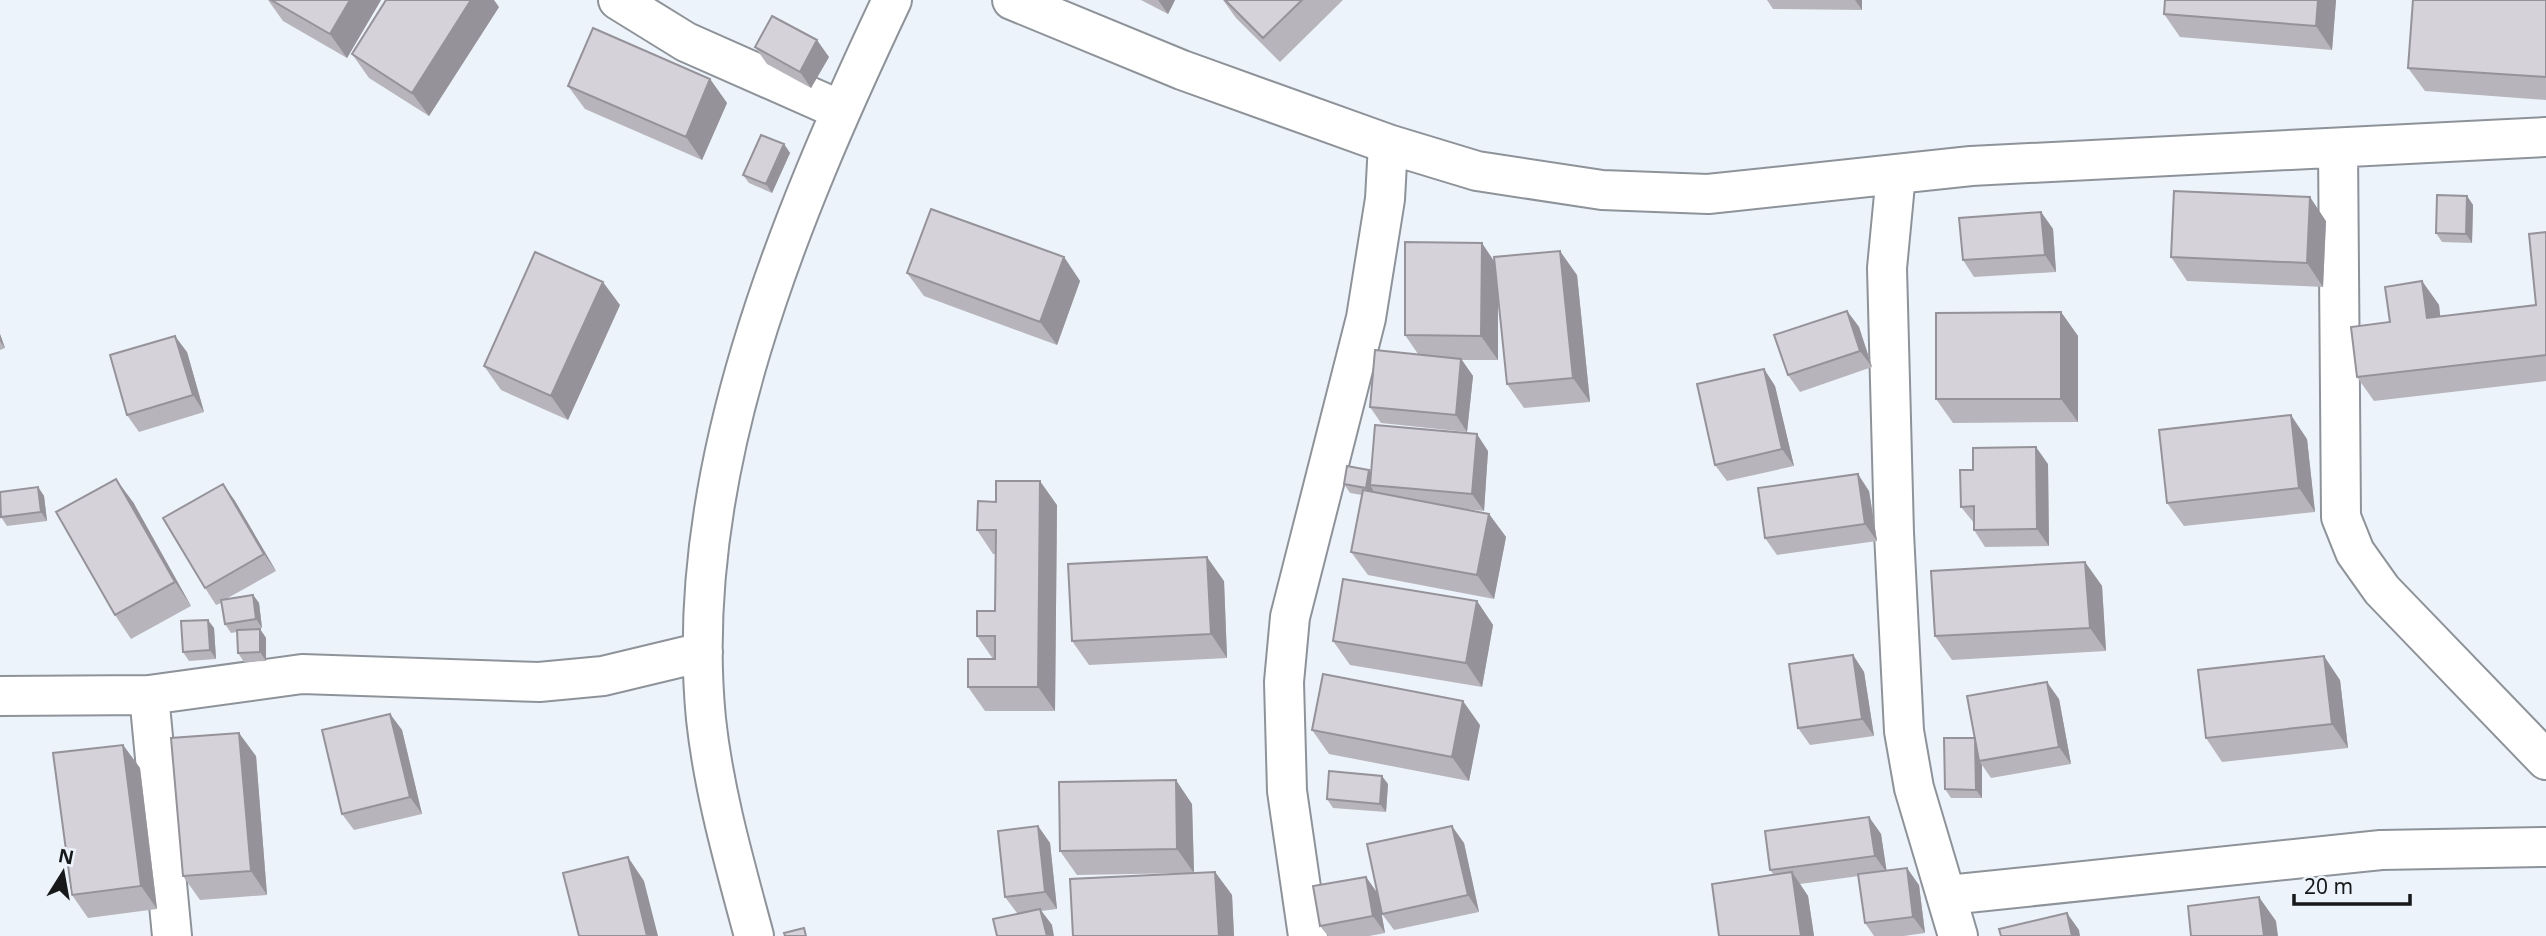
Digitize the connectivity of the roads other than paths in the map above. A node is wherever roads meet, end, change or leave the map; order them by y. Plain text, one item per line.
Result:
1 (618, 0) edge
2 (892, 0) edge
3 (1012, 0) edge
4 (840, 110) junction
5 (2546, 137) edge
6 (1388, 144) junction
7 (2338, 148) junction
8 (1896, 174) junction
9 (703, 652) junction
10 (149, 695) junction
11 (0, 696) edge
12 (2546, 760) edge
13 (2546, 847) edge
14 (1948, 895) junction
15 (172, 936) edge
16 (754, 936) edge
17 (1308, 936) edge
18 (1958, 936) edge

1 - 4 street
2 - 4 street
3 - 6 street
4 - 9 street
5 - 7 street
6 - 8 street
6 - 17 street
7 - 8 street
7 - 12 street
8 - 14 street
9 - 10 street
9 - 16 street
10 - 11 street
10 - 15 street
13 - 14 street
14 - 18 street

